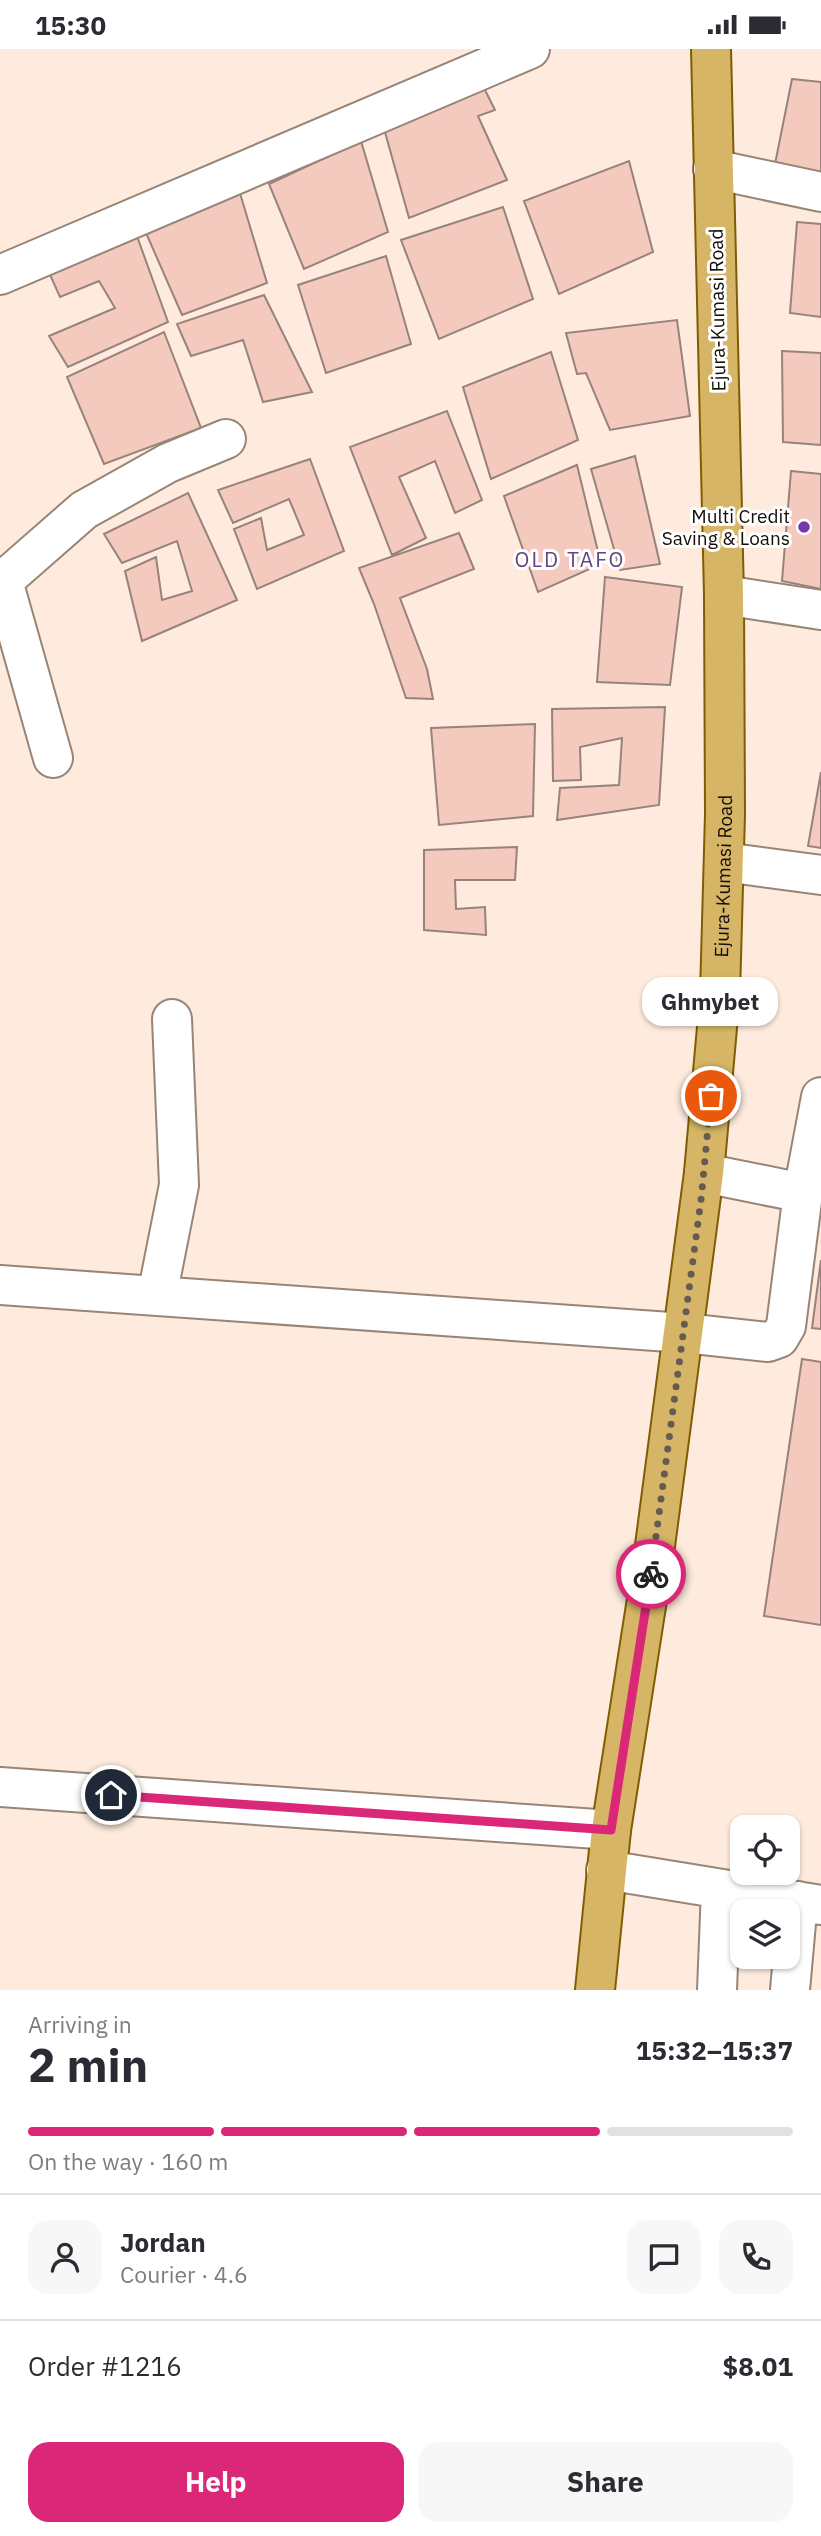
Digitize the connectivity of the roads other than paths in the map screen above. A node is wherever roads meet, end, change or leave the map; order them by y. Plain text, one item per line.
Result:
1 (530, 49) edge
2 (711, 49) edge
3 (713, 169) junction
4 (821, 192) edge
5 (0, 275) edge
6 (226, 439) dead end
7 (1, 582) edge
8 (724, 595) junction
9 (821, 610) edge
10 (53, 758) dead end
11 (724, 862) junction
12 (821, 875) edge
13 (172, 1019) dead end
14 (821, 1097) edge
15 (704, 1173) junction
16 (803, 1193) junction
17 (0, 1285) edge
18 (157, 1296) junction
19 (684, 1333) junction
20 (0, 1787) edge
21 (611, 1830) junction
22 (606, 1870) junction
23 (721, 1889) junction
24 (809, 1903) edge
25 (594, 1990) edge
26 (717, 1990) edge
27 (790, 1990) edge

1 - 5 street
2 - 3 main road, Ejura-Kumasi Road
3 - 4 street
3 - 8 main road, Ejura-Kumasi Road
6 - 7 street
7 - 10 street
8 - 9 street
8 - 11 main road, Ejura-Kumasi Road
11 - 12 street
11 - 15 main road, Ejura-Kumasi Road
13 - 18 street
14 - 16 street
15 - 16 street
15 - 19 main road, Ejura-Kumasi Road
16 - 19 street
17 - 18 street
18 - 19 street
19 - 21 main road, Ejura-Kumasi Road
20 - 21 street
21 - 22 main road, Ejura-Kumasi Road
22 - 23 street
22 - 25 main road, Ejura-Kumasi Road
23 - 24 street
23 - 26 street
24 - 27 street

